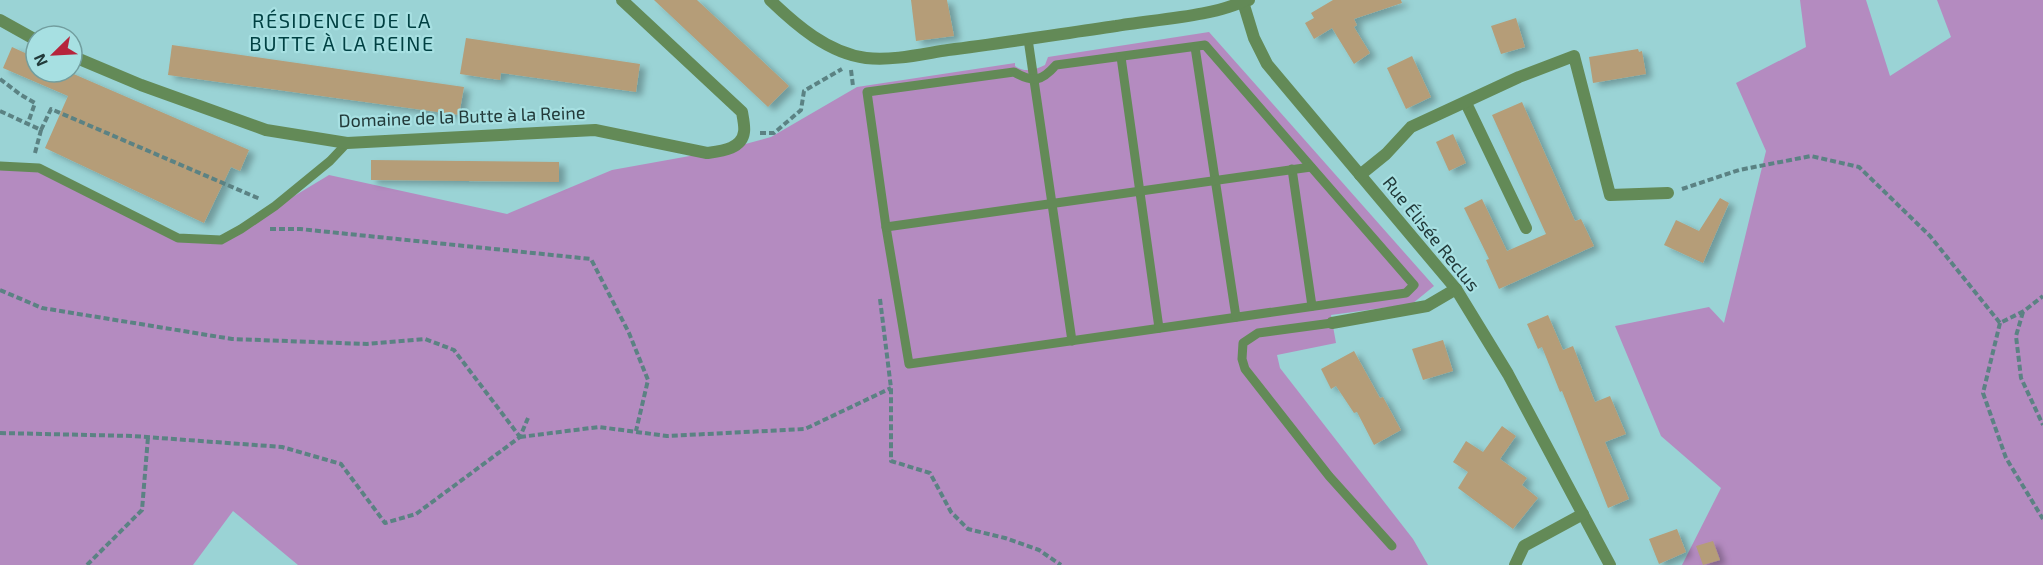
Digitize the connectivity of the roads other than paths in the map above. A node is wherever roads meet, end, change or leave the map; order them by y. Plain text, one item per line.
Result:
1 (622, 0) edge
2 (770, 0) edge
3 (1246, 1) edge
4 (0, 20) edge
5 (24, 33) edge
6 (1028, 39) junction
7 (1196, 47) junction
8 (1121, 57) junction
9 (84, 61) edge
10 (1035, 80) junction
11 (1466, 103) junction
12 (347, 143) junction
13 (0, 166) edge
14 (1311, 167) junction
15 (1292, 169) junction
16 (1360, 176) junction
17 (1216, 180) junction
18 (1140, 191) junction
19 (1668, 194) road end
20 (1053, 203) junction
21 (886, 226) junction
22 (1526, 228) dead end
23 (1456, 289) junction
24 (1312, 306) junction
25 (1236, 317) junction
26 (1332, 323) joint
27 (1159, 328) junction
28 (1072, 340) junction
29 (1582, 514) junction
30 (1392, 546) dead end
31 (1515, 565) edge
32 (1610, 565) edge

1 - 12 street, Domaine de la Butte à la Reine
2 - 6 street
3 - 6 street
3 - 16 street, Rue Élisée Reclus
4 - 5 street
6 - 10 lane
7 - 8 lane
7 - 14 lane
7 - 17 lane
8 - 10 lane
8 - 18 lane
9 - 12 street, Domaine de la Butte à la Reine
10 - 20 lane
10 - 21 lane
11 - 16 street
11 - 19 street
11 - 22 street
12 - 13 lane
14 - 15 lane
14 - 24 lane
15 - 17 lane
15 - 24 lane
16 - 23 street, Rue Élisée Reclus
17 - 18 lane
17 - 25 lane
18 - 20 lane
18 - 27 lane
20 - 21 lane
20 - 28 lane
21 - 28 lane
23 - 26 street
23 - 29 street, Rue Élisée Reclus
24 - 25 lane
25 - 27 lane
26 - 30 lane
27 - 28 lane
29 - 31 street
29 - 32 street, Rue Élisée Reclus

